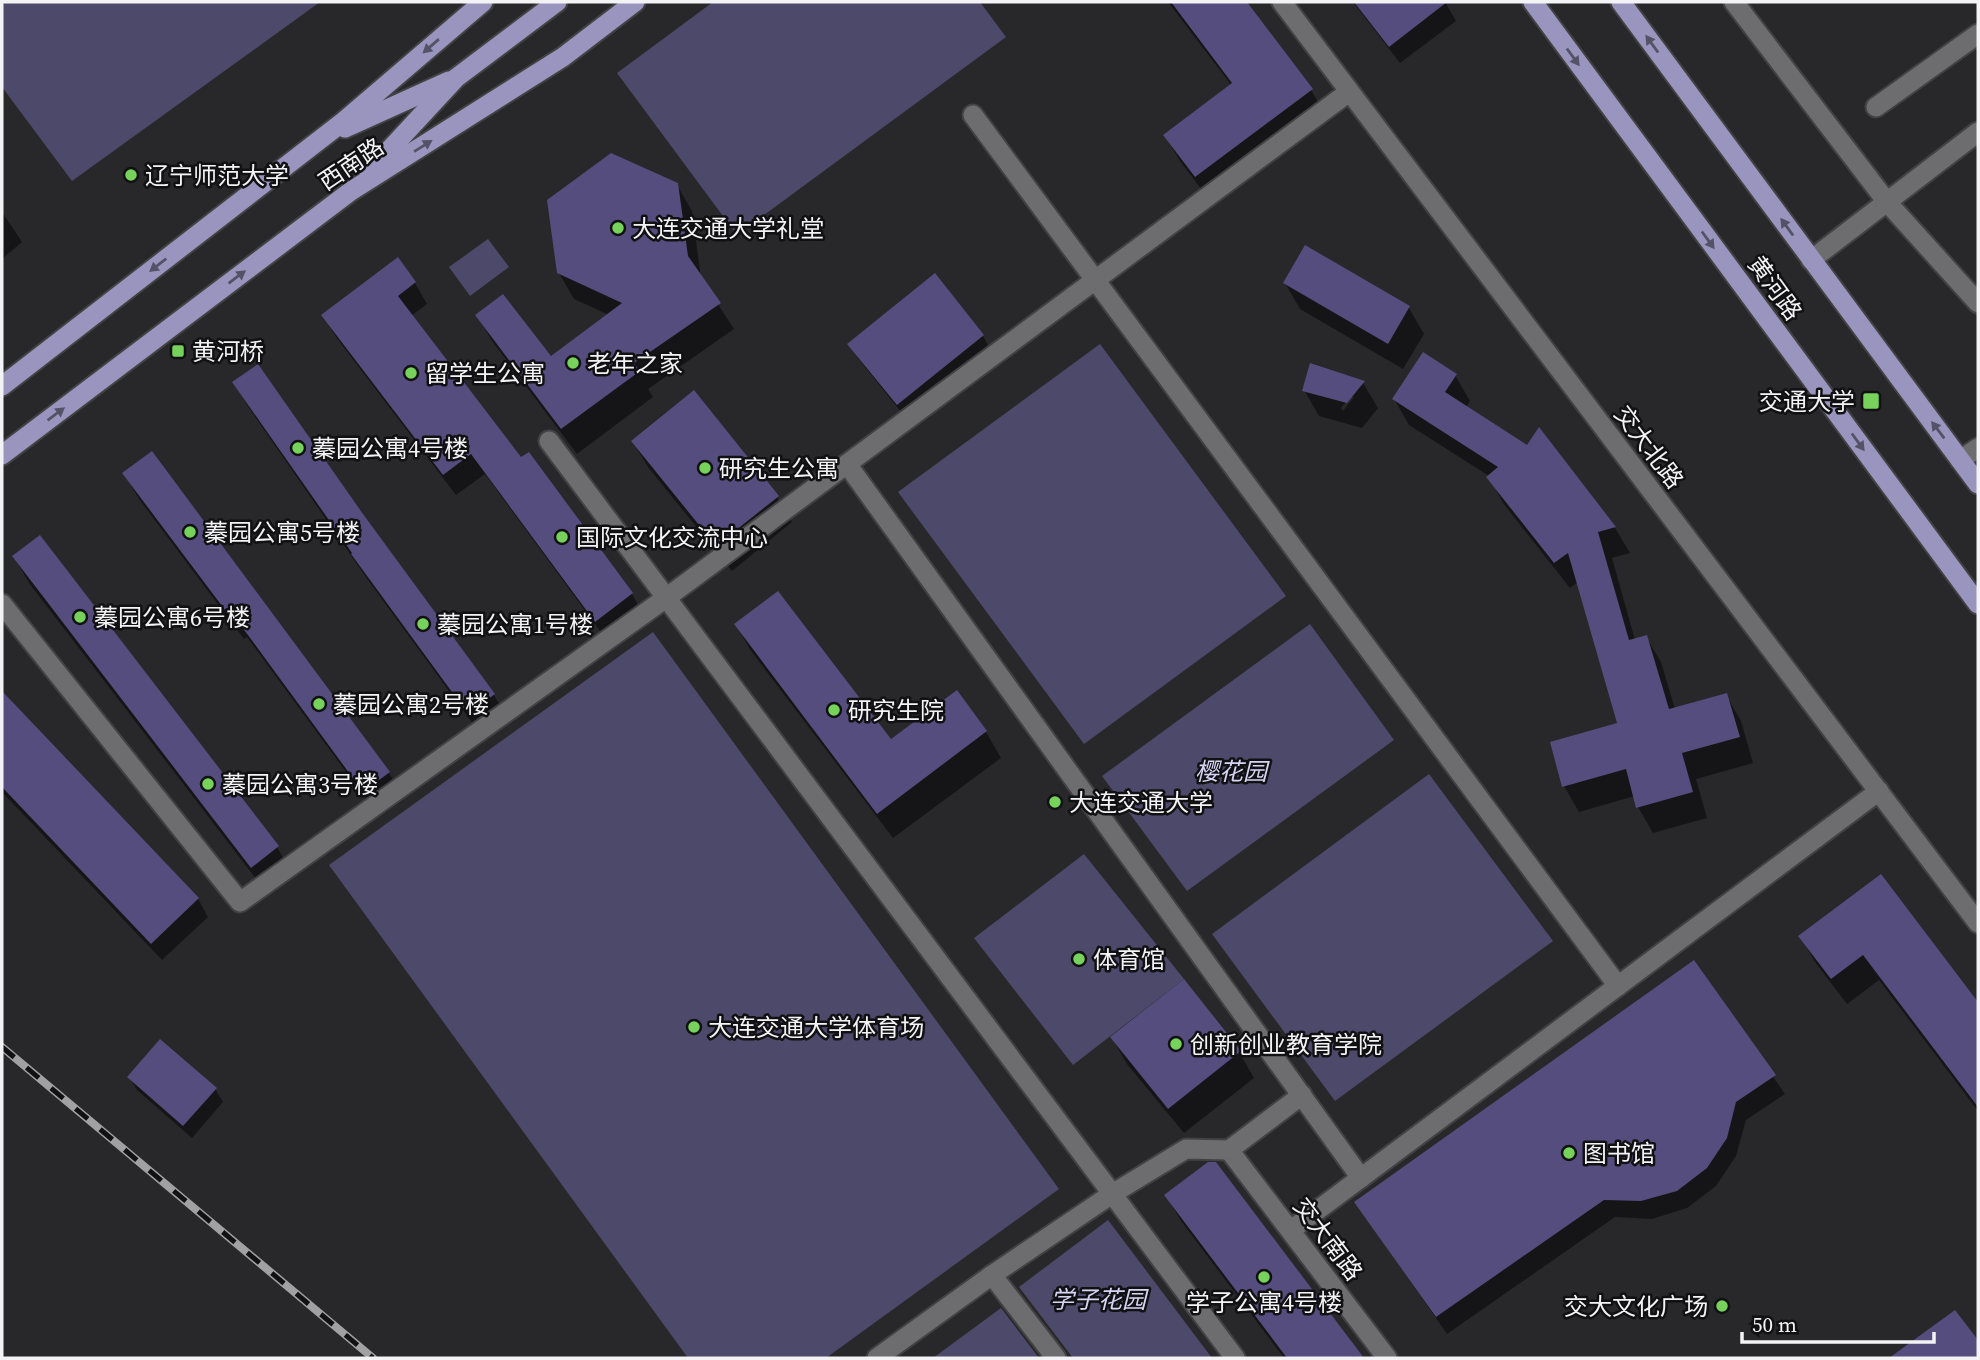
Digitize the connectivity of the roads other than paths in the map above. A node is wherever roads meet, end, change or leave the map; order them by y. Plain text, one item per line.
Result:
1 (483, 2) edge
2 (557, 2) edge
3 (635, 2) edge
4 (1282, 2) edge
5 (1532, 2) edge
6 (1621, 2) edge
7 (1734, 2) edge
8 (1978, 34) edge
9 (456, 78) junction
10 (1349, 92) junction
11 (1876, 107) dead end
12 (973, 116) dead end
13 (1978, 132) edge
14 (320, 139) junction
15 (351, 191) junction
16 (1887, 201) junction
17 (1811, 260) junction
18 (1095, 280) junction
19 (1978, 303) edge
20 (2, 386) edge
21 (549, 440) dead end
22 (1978, 448) edge
23 (2, 455) edge
24 (1961, 460) junction
25 (847, 464) junction
26 (1978, 484) edge
27 (666, 598) junction
28 (2, 604) edge
29 (1978, 604) edge
30 (1879, 791) junction
31 (1978, 923) edge
32 (1618, 986) junction
33 (1302, 1095) junction
34 (1229, 1150) junction
35 (1361, 1178) junction
36 (1112, 1194) junction
37 (1291, 1230) junction
38 (992, 1275) junction
39 (877, 1358) edge
40 (1056, 1358) edge
41 (1235, 1358) edge
42 (1387, 1358) edge

1 -> 14 main road, 西南路
2 - 9 main road
15 -> 3 main road, 西南路
4 - 10 street, 交大北路
5 -> 29 main road, 黄河路
17 -> 6 main road, 黄河路
7 - 16 street
8 - 11 street
9 - 14 main road
9 - 15 main road
10 - 18 street
10 - 30 street, 交大北路
12 - 18 street
13 - 16 street
14 -> 20 main road, 西南路
23 -> 15 main road, 西南路
16 - 17 street
16 - 19 street
24 -> 17 main road, 黄河路
18 - 25 street
18 - 32 street
21 - 27 street
22 - 24 street
24 - 26 main road, 黄河路
25 - 27 street
25 - 33 street
27 - 28 street
27 - 36 street
30 - 31 street, 交大北路
30 - 32 street
32 - 35 street
33 - 34 street
33 - 35 street
34 - 36 street
34 - 37 street, 交大南路
35 - 37 street
36 - 38 street
36 - 41 street
37 - 42 street, 交大南路
38 - 39 street
38 - 40 street

